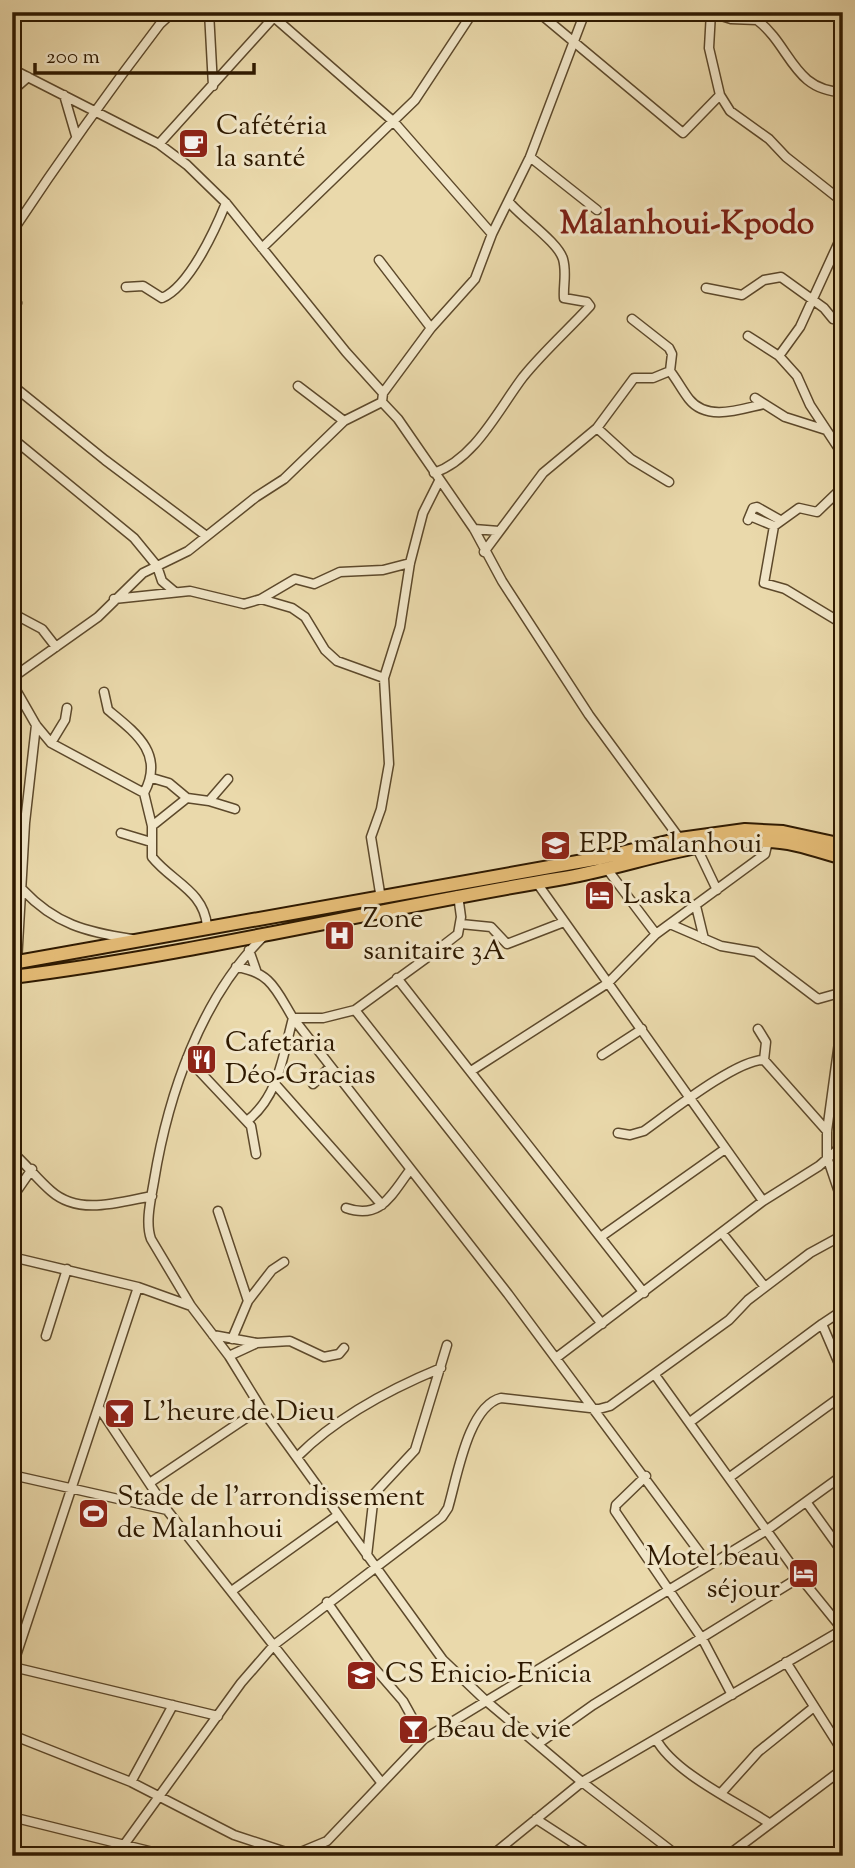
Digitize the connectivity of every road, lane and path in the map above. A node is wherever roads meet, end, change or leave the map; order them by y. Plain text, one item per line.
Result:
1 (173, 12) edge
2 (209, 12) edge
3 (472, 12) edge
4 (538, 12) edge
5 (585, 12) edge
6 (712, 13) edge
7 (271, 15) edge
8 (575, 41) junction
9 (12, 69) edge
10 (28, 77) junction
11 (213, 86) junction
12 (12, 91) edge
13 (843, 92) edge
14 (64, 95) junction
15 (720, 95) junction
16 (98, 111) junction
17 (394, 122) junction
18 (76, 136) junction
19 (159, 144) junction
20 (530, 157) junction
21 (509, 202) junction
22 (843, 202) edge
23 (226, 203) junction
24 (597, 211) dead end
25 (12, 232) edge
26 (843, 233) edge
27 (492, 234) junction
28 (262, 248) junction
29 (379, 260) dead end
30 (127, 287) dead end
31 (706, 288) dead end
32 (12, 296) edge
33 (811, 299) junction
34 (12, 310) edge
35 (632, 319) dead end
36 (833, 319) dead end
37 (431, 328) junction
38 (748, 336) dead end
39 (779, 356) junction
40 (670, 371) junction
41 (12, 385) edge
42 (298, 386) dead end
43 (382, 397) junction
44 (755, 398) dead end
45 (764, 404) junction
46 (345, 421) junction
47 (597, 428) junction
48 (826, 430) junction
49 (12, 438) edge
50 (843, 455) edge
51 (436, 477) junction
52 (669, 482) dead end
53 (843, 486) edge
54 (749, 518) dead end
55 (777, 523) junction
56 (474, 528) junction
57 (499, 531) junction
58 (205, 535) junction
59 (484, 552) junction
60 (410, 563) junction
61 (157, 566) junction
62 (175, 592) junction
63 (114, 599) junction
64 (261, 599) junction
65 (12, 613) edge
66 (843, 624) edge
67 (56, 647) junction
68 (384, 678) junction
69 (12, 680) edge
70 (104, 692) dead end
71 (67, 708) dead end
72 (36, 725) junction
73 (51, 743) junction
74 (152, 778) junction
75 (228, 779) dead end
76 (144, 793) junction
77 (187, 798) junction
78 (209, 802) junction
79 (235, 809) dead end
80 (152, 826) junction
81 (121, 833) dead end
82 (680, 839) junction
83 (768, 841) junction
84 (151, 842) junction
85 (843, 844) edge
86 (697, 848) junction
87 (843, 858) edge
88 (607, 869) junction
89 (537, 883) junction
90 (23, 890) junction
91 (717, 890) junction
92 (458, 895) junction
93 (381, 898) junction
94 (696, 906) junction
95 (564, 922) junction
96 (670, 924) junction
97 (461, 925) junction
98 (207, 926) junction
99 (268, 932) junction
100 (656, 934) junction
101 (704, 939) junction
102 (142, 940) junction
103 (249, 950) junction
104 (15, 962) edge
105 (236, 967) junction
106 (256, 970) junction
107 (12, 977) edge
108 (397, 978) junction
109 (608, 983) junction
110 (843, 992) edge
111 (355, 1010) junction
112 (843, 1013) edge
113 (293, 1018) junction
114 (642, 1029) junction
115 (758, 1029) dead end
116 (602, 1055) dead end
117 (187, 1058) junction
118 (764, 1060) junction
119 (330, 1067) junction
120 (843, 1069) edge
121 (471, 1071) junction
122 (833, 1074) junction
123 (275, 1084) junction
124 (313, 1084) dead end
125 (691, 1098) junction
126 (247, 1121) junction
127 (827, 1131) junction
128 (618, 1133) dead end
129 (843, 1146) edge
130 (725, 1149) junction
131 (12, 1152) edge
132 (256, 1154) dead end
133 (827, 1157) junction
134 (32, 1169) junction
135 (410, 1170) junction
136 (152, 1196) junction
137 (12, 1198) edge
138 (763, 1201) junction
139 (843, 1204) edge
140 (382, 1205) junction
141 (346, 1208) dead end
142 (218, 1211) dead end
143 (722, 1233) junction
144 (843, 1235) edge
145 (602, 1236) junction
146 (12, 1257) edge
147 (284, 1262) dead end
148 (66, 1269) junction
149 (138, 1287) junction
150 (765, 1287) junction
151 (644, 1293) junction
152 (248, 1301) junction
153 (191, 1306) junction
154 (843, 1310) edge
155 (602, 1324) junction
156 (822, 1324) junction
157 (213, 1335) junction
158 (46, 1336) dead end
159 (232, 1339) junction
160 (257, 1343) junction
161 (447, 1345) dead end
162 (344, 1348) dead end
163 (229, 1356) junction
164 (556, 1358) junction
165 (441, 1368) junction
166 (843, 1373) edge
167 (654, 1375) junction
168 (843, 1395) edge
169 (261, 1408) junction
170 (592, 1408) junction
171 (100, 1409) junction
172 (690, 1422) junction
173 (298, 1456) junction
174 (12, 1475) edge
175 (843, 1475) edge
176 (646, 1476) junction
177 (730, 1477) junction
178 (151, 1482) junction
179 (71, 1488) junction
180 (807, 1503) junction
181 (167, 1510) junction
182 (338, 1515) junction
183 (766, 1530) junction
184 (843, 1552) edge
185 (367, 1556) junction
186 (709, 1565) junction
187 (375, 1566) junction
188 (800, 1577) junction
189 (233, 1590) junction
190 (667, 1590) junction
191 (327, 1602) junction
192 (842, 1628) edge
193 (703, 1640) junction
194 (274, 1646) junction
195 (786, 1662) junction
196 (12, 1667) edge
197 (732, 1695) junction
198 (485, 1700) junction
199 (173, 1705) junction
200 (814, 1707) junction
201 (218, 1716) junction
202 (12, 1735) edge
203 (424, 1739) junction
204 (656, 1739) junction
205 (538, 1744) junction
206 (843, 1752) edge
207 (843, 1769) edge
208 (131, 1782) junction
209 (381, 1782) junction
210 (582, 1782) junction
211 (722, 1792) junction
212 (157, 1796) junction
213 (12, 1817) edge
214 (536, 1819) junction
215 (769, 1822) junction
216 (125, 1846) junction
217 (494, 1853) edge
218 (294, 1855) edge
219 (116, 1856) edge
220 (169, 1856) edge
221 (507, 1856) edge
222 (593, 1856) edge
223 (678, 1856) edge
224 (727, 1856) edge

1 - 16 street
2 - 11 street
3 - 17 street
4 - 8 street
5 - 8 street
6 - 13 street
6 - 15 street
7 - 11 street
7 - 17 street
8 - 15 street
8 - 20 street
9 - 10 street
10 - 12 street
10 - 14 street
11 - 19 street
14 - 16 street
14 - 18 street
15 - 22 street
16 - 18 street
16 - 19 street
17 - 27 street
17 - 28 street
18 - 25 street
19 - 23 street
20 - 21 street
20 - 24 street
21 - 27 street
21 - 51 street
23 - 28 street
23 - 30 street
26 - 33 street
27 - 37 street
28 - 43 street
29 - 37 street
31 - 33 street
32 - 34 street
33 - 36 street
33 - 39 street
35 - 40 street
37 - 43 street
38 - 39 street
39 - 48 street
40 - 45 street
40 - 47 street
41 - 58 street
42 - 46 street
43 - 46 street
43 - 51 street
44 - 45 street
45 - 48 street
46 - 58 street
47 - 52 street
47 - 57 street
48 - 50 street
49 - 61 street
51 - 56 street
51 - 60 street
53 - 55 street
54 - 55 street
55 - 66 street
56 - 57 street
56 - 59 street
57 - 59 street
58 - 61 street
59 - 82 street
60 - 64 street
60 - 68 street
61 - 62 street
61 - 63 street
62 - 63 street
62 - 64 street
63 - 67 street
64 - 68 street
65 - 67 street
67 - 69 street
68 - 93 street
69 - 72 street
70 - 74 street
71 - 73 street
72 - 73 street
72 - 90 street
73 - 76 street
74 - 76 street
74 - 77 street
75 - 78 street
76 - 80 street
77 - 78 street
77 - 80 street
78 - 79 street
80 - 84 street
81 - 84 street
82 - 85 main road
82 - 93 main road
83 - 86 main road
83 - 87 main road
83 - 91 street
84 - 98 street
86 - 88 main road
86 - 91 street
88 - 89 main road
88 - 100 street
89 - 92 main road
89 - 95 street
90 - 102 street
90 - 104 street
91 - 94 street
92 - 97 street
92 - 99 main road
93 - 98 main road
94 - 96 street
94 - 101 street
95 - 97 street
95 - 109 street
96 - 100 street
96 - 101 street
97 - 108 street
98 - 102 main road
99 - 103 street
99 - 107 main road
100 - 109 street
101 - 110 street
102 - 104 main road
103 - 105 street
103 - 106 street
105 - 106 street
105 - 117 street
106 - 113 street
108 - 111 street
108 - 121 street
109 - 114 street
109 - 121 street
111 - 113 street
111 - 155 street
112 - 122 street
113 - 119 street
113 - 123 street
114 - 116 street
114 - 125 street
115 - 118 street
117 - 126 street
117 - 136 street
118 - 125 street
118 - 127 street
119 - 124 street
119 - 135 street
120 - 122 street
121 - 145 street
122 - 127 street
123 - 126 street
123 - 140 street
125 - 128 street
125 - 130 street
126 - 132 street
127 - 133 street
129 - 133 street
130 - 138 street
130 - 145 street
131 - 134 street
133 - 138 street
133 - 139 street
134 - 136 street
134 - 137 street
135 - 140 street
135 - 164 street
136 - 153 street
138 - 143 street
140 - 141 street
142 - 152 street
143 - 150 street
143 - 151 street
144 - 150 street
145 - 151 street
146 - 148 street
147 - 152 street
148 - 149 street
148 - 158 street
149 - 153 street
149 - 171 street
150 - 167 street
151 - 155 street
152 - 159 street
153 - 157 street
154 - 156 street
155 - 164 street
156 - 166 street
156 - 172 street
157 - 159 street
157 - 163 street
159 - 160 street
160 - 162 street
160 - 163 street
161 - 165 street
163 - 169 street
164 - 170 street
165 - 173 street
165 - 185 street
167 - 170 street
167 - 172 street
168 - 177 street
169 - 173 street
169 - 178 street
170 - 176 street
170 - 187 street
171 - 178 street
171 - 179 street
172 - 177 street
173 - 182 street
174 - 179 street
175 - 180 street
176 - 186 street
176 - 190 street
177 - 183 street
178 - 181 street
179 - 181 street
179 - 196 street
180 - 183 street
180 - 184 street
181 - 189 street
182 - 185 street
182 - 189 street
183 - 186 street
183 - 188 street
185 - 187 street
186 - 190 street
187 - 191 street
187 - 198 street
188 - 192 street
188 - 193 street
189 - 194 street
190 - 193 street
190 - 198 street
191 - 194 street
191 - 203 street
192 - 195 street
193 - 197 street
193 - 205 street
194 - 201 street
194 - 209 street
195 - 197 street
195 - 200 street
196 - 199 street
197 - 204 street
198 - 203 street
198 - 205 street
199 - 201 street
199 - 208 street
200 - 206 street
200 - 211 street
201 - 212 street
202 - 208 street
203 - 209 street
204 - 210 street
204 - 211 street
205 - 210 street
207 - 215 street
208 - 212 street
209 - 218 street
210 - 214 street
210 - 223 street
211 - 215 street
212 - 216 street
212 - 218 street
213 - 216 street
214 - 217 street
214 - 222 street
215 - 224 street
216 - 219 street
216 - 220 street
217 - 221 street

